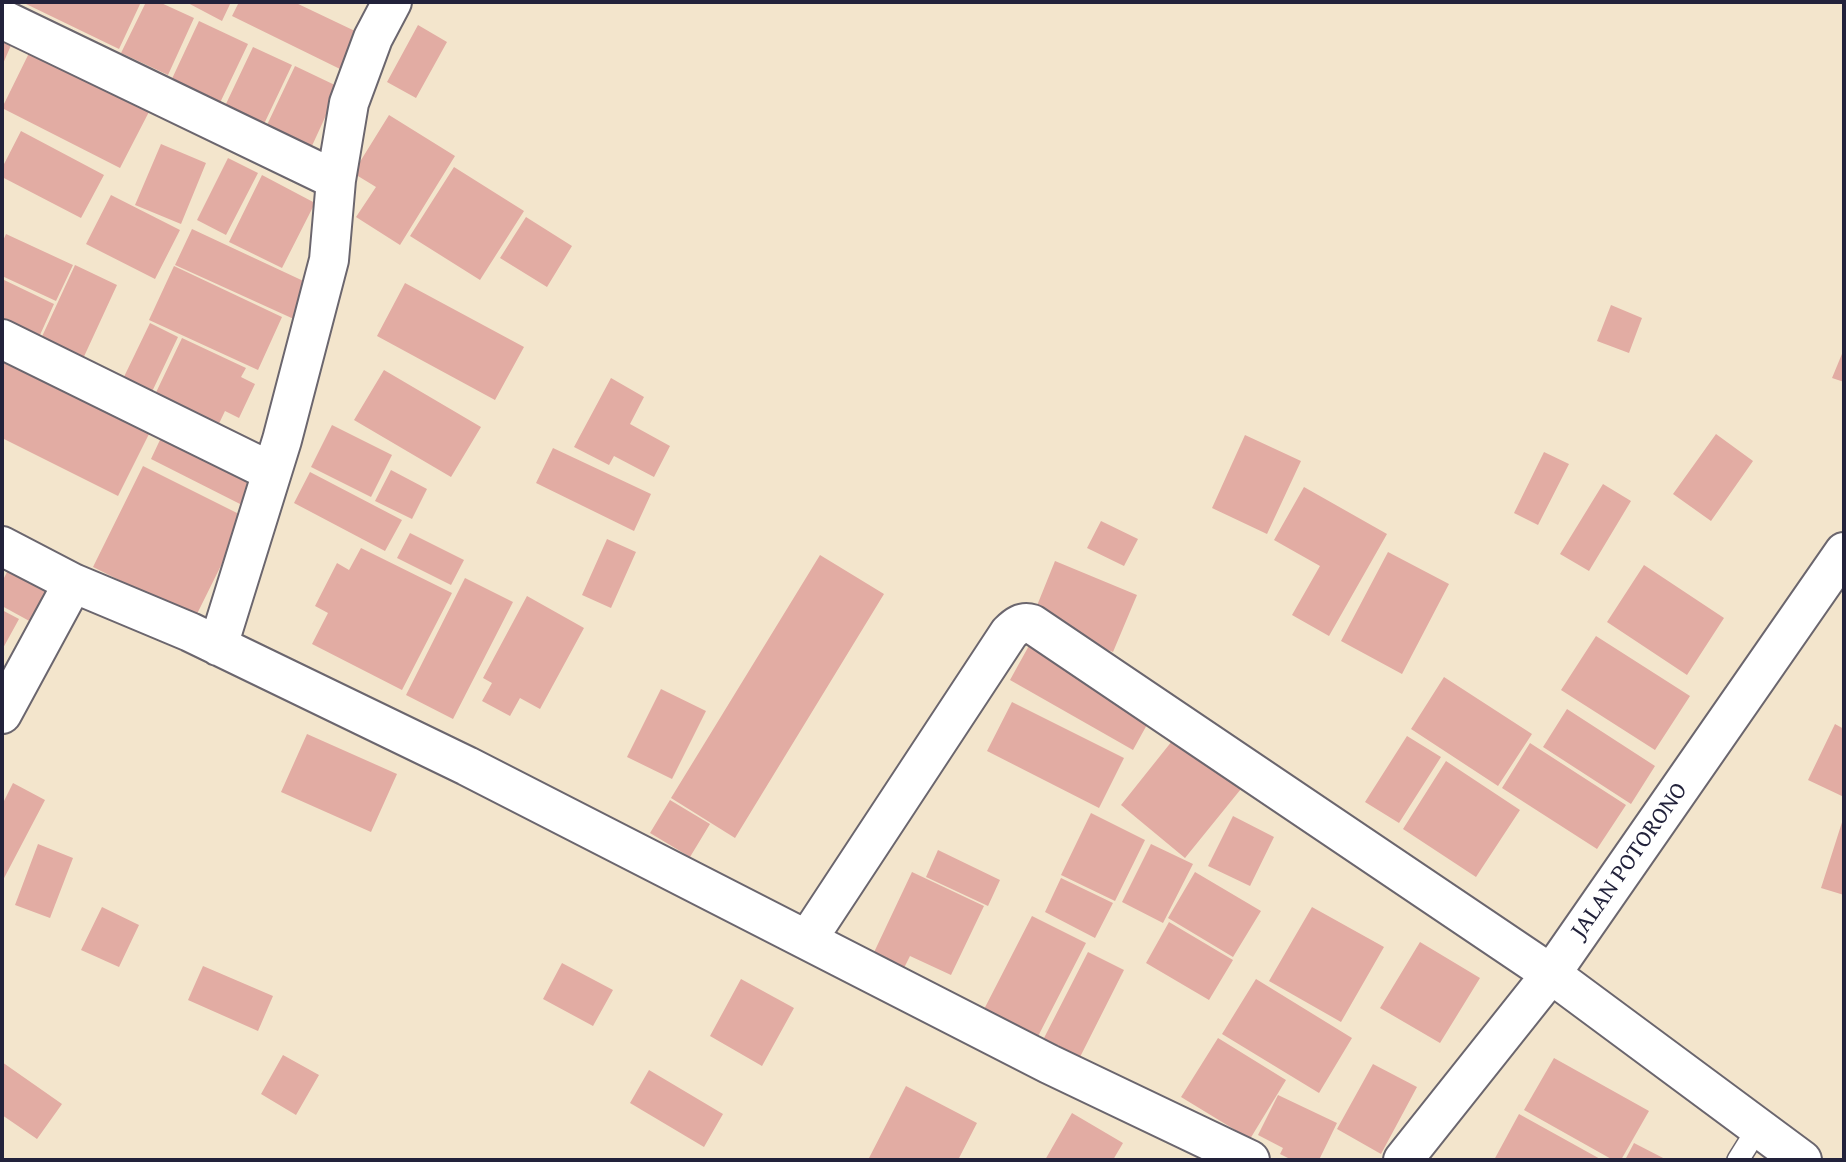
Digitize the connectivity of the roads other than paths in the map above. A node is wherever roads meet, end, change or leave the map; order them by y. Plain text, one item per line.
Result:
1 (392, 2) edge
2 (2, 19) edge
3 (336, 180) junction
4 (2, 339) edge
5 (272, 472) junction
6 (2, 546) edge
7 (1844, 552) edge
8 (73, 583) junction
9 (218, 646) junction
10 (2, 715) edge
11 (807, 940) junction
12 (1551, 974) junction
13 (1758, 1128) junction
14 (1250, 1160) edge
15 (1403, 1160) edge
16 (1738, 1160) edge
17 (1802, 1160) edge

1 - 3 street
2 - 3 street
3 - 5 street
4 - 5 street
5 - 9 street
6 - 8 street
7 - 12 street, JALAN POTORONO
8 - 9 street
8 - 10 street
9 - 11 street
11 - 12 street
11 - 14 street
12 - 13 street
12 - 15 street, JALAN POTORONO
13 - 16 lane
13 - 17 street

